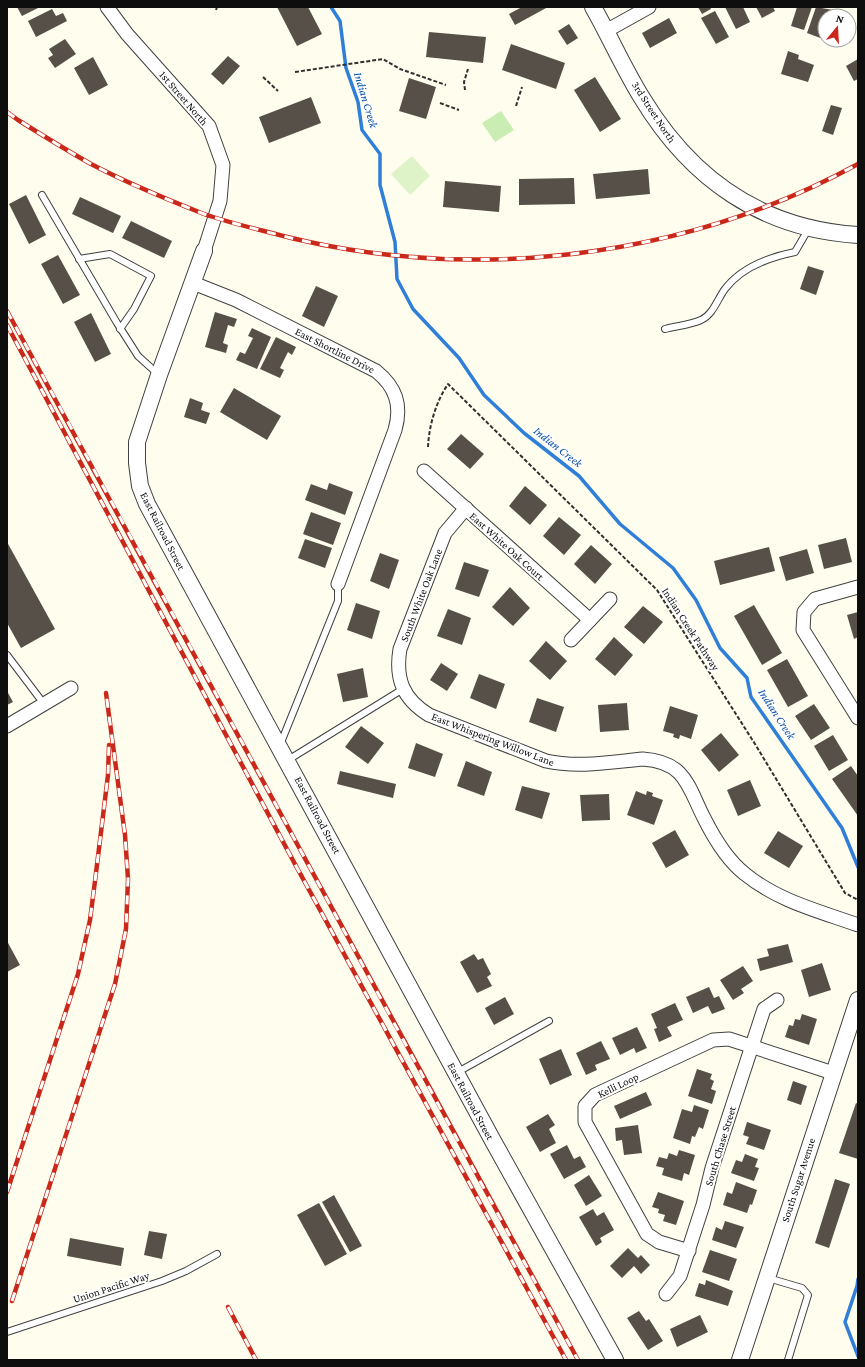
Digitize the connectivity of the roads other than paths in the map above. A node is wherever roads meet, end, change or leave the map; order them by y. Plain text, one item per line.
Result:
1 (107, 7) edge
2 (593, 7) edge
3 (649, 7) edge
4 (606, 31) junction
5 (42, 195) dead end
6 (809, 228) junction
7 (858, 235) edge
8 (204, 251) joint
9 (79, 259) junction
10 (193, 283) junction
11 (120, 329) junction
12 (665, 329) dead end
13 (159, 375) junction
14 (424, 471) dead end
15 (466, 508) junction
16 (338, 584) joint
17 (858, 587) edge
18 (610, 599) dead end
19 (590, 620) junction
20 (572, 640) dead end
21 (7, 655) edge
22 (70, 688) dead end
23 (403, 689) junction
24 (44, 704) junction
25 (858, 718) edge
26 (7, 726) edge
27 (279, 746) junction
28 (288, 760) junction
29 (858, 925) edge
30 (777, 1000) dead end
31 (858, 1000) edge
32 (549, 1022) dead end
33 (751, 1046) junction
34 (456, 1073) junction
35 (833, 1073) junction
36 (689, 1251) junction
37 (217, 1254) dead end
38 (767, 1277) junction
39 (666, 1294) dead end
40 (7, 1332) edge
41 (615, 1360) edge
42 (740, 1360) edge
43 (788, 1360) edge

1 - 8 street, 1st Street North
2 - 4 street, 3rd Street North
3 - 4 street
4 - 6 street, 3rd Street North
5 - 9 lane
6 - 7 street, 3rd Street North
6 - 12 lane
8 - 10 street, East Railroad Street
9 - 11 lane
9 - 11 lane
10 - 13 street, East Railroad Street
10 - 16 street, East Shortline Drive
11 - 13 lane
13 - 27 street, East Railroad Street
14 - 15 street, East White Oak Court
15 - 19 street, East White Oak Court
15 - 23 street, South White Oak Lane
16 - 27 lane
17 - 25 street
18 - 19 street
19 - 20 street
21 - 24 lane
22 - 24 street
23 - 28 lane
23 - 29 street, East Whispering Willow Lane
24 - 26 street
27 - 28 street, East Railroad Street
28 - 34 street, East Railroad Street
30 - 33 street, South Chase Street
31 - 35 street, South Sugar Avenue
32 - 34 lane
33 - 35 street, Kelli Loop
33 - 36 street, South Chase Street
33 - 36 street, Kelli Loop
34 - 41 street, East Railroad Street
35 - 38 street, South Sugar Avenue
36 - 39 street, South Chase Street
37 - 40 lane, Union Pacific Way
38 - 42 street, South Sugar Avenue
38 - 43 lane

